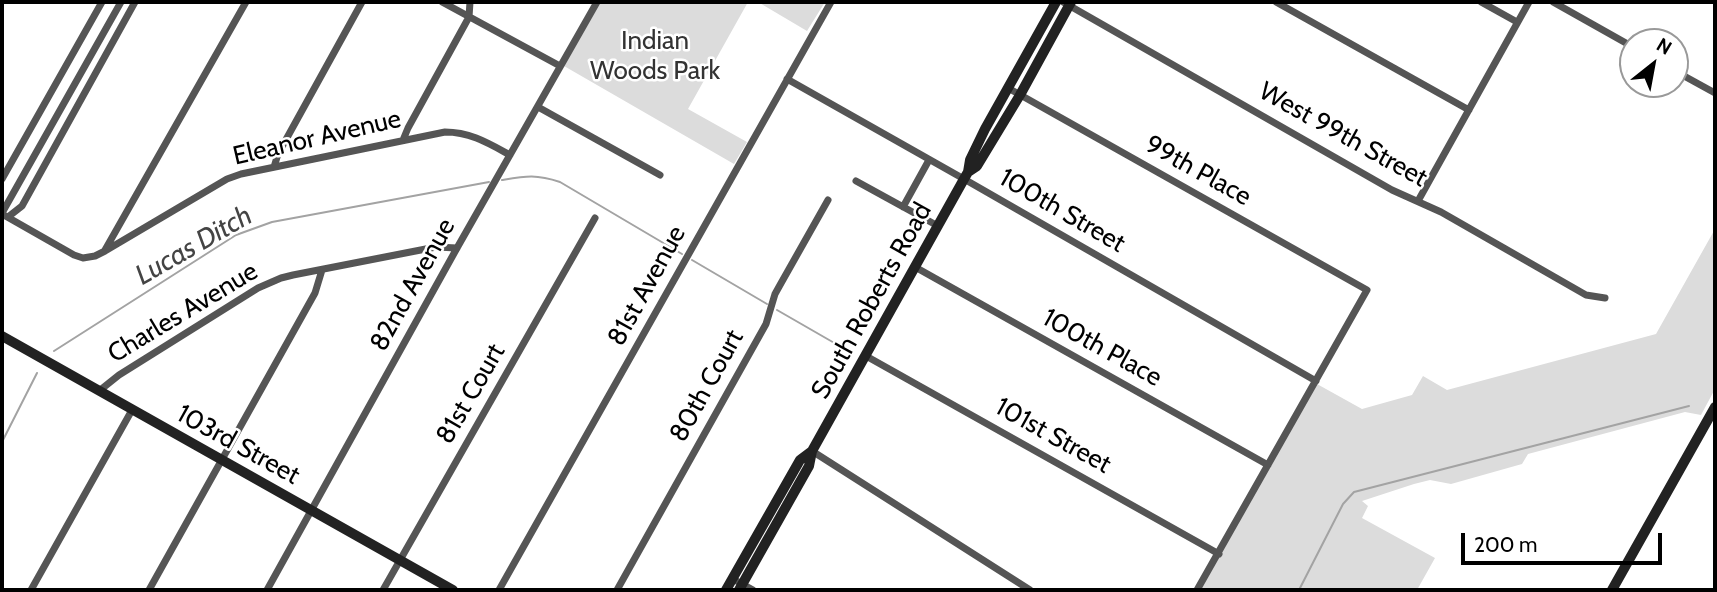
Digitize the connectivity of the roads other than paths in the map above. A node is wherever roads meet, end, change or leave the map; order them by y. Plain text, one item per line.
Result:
1 (102, 2) edge
2 (121, 2) edge
3 (135, 2) edge
4 (246, 2) edge
5 (362, 2) edge
6 (442, 2) edge
7 (470, 2) edge
8 (597, 2) edge
9 (831, 2) edge
10 (1056, 2) edge
11 (1276, 2) edge
12 (1481, 2) edge
13 (1529, 2) edge
14 (1553, 2) edge
15 (1068, 3) edge
16 (469, 17) junction
17 (1517, 22) junction
18 (1619, 39) edge
19 (560, 66) junction
20 (787, 79) junction
21 (1689, 79) edge
22 (1008, 88) junction
23 (1715, 93) edge
24 (1020, 95) junction
25 (538, 107) junction
26 (1469, 110) junction
27 (403, 140) junction
28 (510, 155) junction
29 (929, 160) junction
30 (274, 167) junction
31 (660, 175) dead end
32 (966, 175) junction
33 (2, 179) edge
34 (856, 181) dead end
35 (828, 200) dead end
36 (1418, 201) junction
37 (903, 207) junction
38 (4, 215) edge
39 (595, 218) dead end
40 (938, 226) junction
41 (457, 248) junction
42 (105, 251) junction
43 (915, 267) junction
44 (321, 270) junction
45 (1605, 298) dead end
46 (2, 337) edge
47 (866, 356) junction
48 (1316, 381) junction
49 (99, 391) junction
50 (1715, 407) edge
51 (132, 410) junction
52 (812, 451) junction
53 (221, 460) junction
54 (1268, 465) junction
55 (312, 511) junction
56 (1219, 554) junction
57 (400, 561) junction
58 (738, 584) edge
59 (31, 590) edge
60 (149, 590) edge
61 (267, 590) edge
62 (383, 590) edge
63 (453, 590) edge
64 (499, 590) edge
65 (617, 590) edge
66 (726, 590) edge
67 (753, 590) edge
68 (1030, 590) edge
69 (1197, 590) edge
70 (1612, 590) edge

1 - 33 street
2 - 38 street
3 - 38 street
4 - 42 street
5 - 30 street
6 - 16 street
7 - 16 street
8 - 19 street, 82nd Avenue
9 - 20 street, 81st Avenue
10 - 22 street, South Roberts Road
11 - 26 street
12 - 17 street
13 - 17 street
14 - 18 street
15 - 24 street, South Roberts Road
15 - 36 street, West 99th Street
16 - 19 street
16 - 27 street
17 - 26 street
19 - 25 street, 82nd Avenue
20 - 29 street, 100th Street
20 - 64 street, 81st Avenue
21 - 23 street
22 - 24 street, 99th Place
22 - 32 street, South Roberts Road
24 - 32 street, South Roberts Road
24 - 48 street, 99th Place
25 - 28 street, 82nd Avenue
25 - 31 street
26 - 36 street
27 - 28 street, Eleanor Avenue
27 - 30 street, Eleanor Avenue
28 - 41 street, 82nd Avenue
29 - 32 street, 100th Street
29 - 37 street
30 - 42 street, Eleanor Avenue
32 - 40 street, South Roberts Road
32 - 48 street, 100th Street
34 - 37 street
35 - 65 street, 80th Court
36 - 45 street, West 99th Street
37 - 40 street
38 - 42 street
39 - 57 street, 81st Court
40 - 43 street, South Roberts Road
41 - 44 street, Charles Avenue
41 - 55 street, 82nd Avenue
43 - 47 street, South Roberts Road
43 - 54 street, 100th Place
44 - 49 street, Charles Avenue
44 - 53 street
46 - 49 street, 103rd Street
47 - 52 street, South Roberts Road
47 - 56 street, 101st Street
48 - 54 street
49 - 51 street, 103rd Street
50 - 70 street
51 - 53 street, 103rd Street
51 - 59 street
52 - 58 street, South Roberts Road
52 - 68 street
53 - 55 street, 103rd Street
53 - 60 street
54 - 56 street
55 - 57 street, 103rd Street
55 - 61 street, 82nd Avenue
56 - 69 street
57 - 62 street, 81st Court
57 - 63 street, 103rd Street
58 - 66 street, South Roberts Road
58 - 67 street

